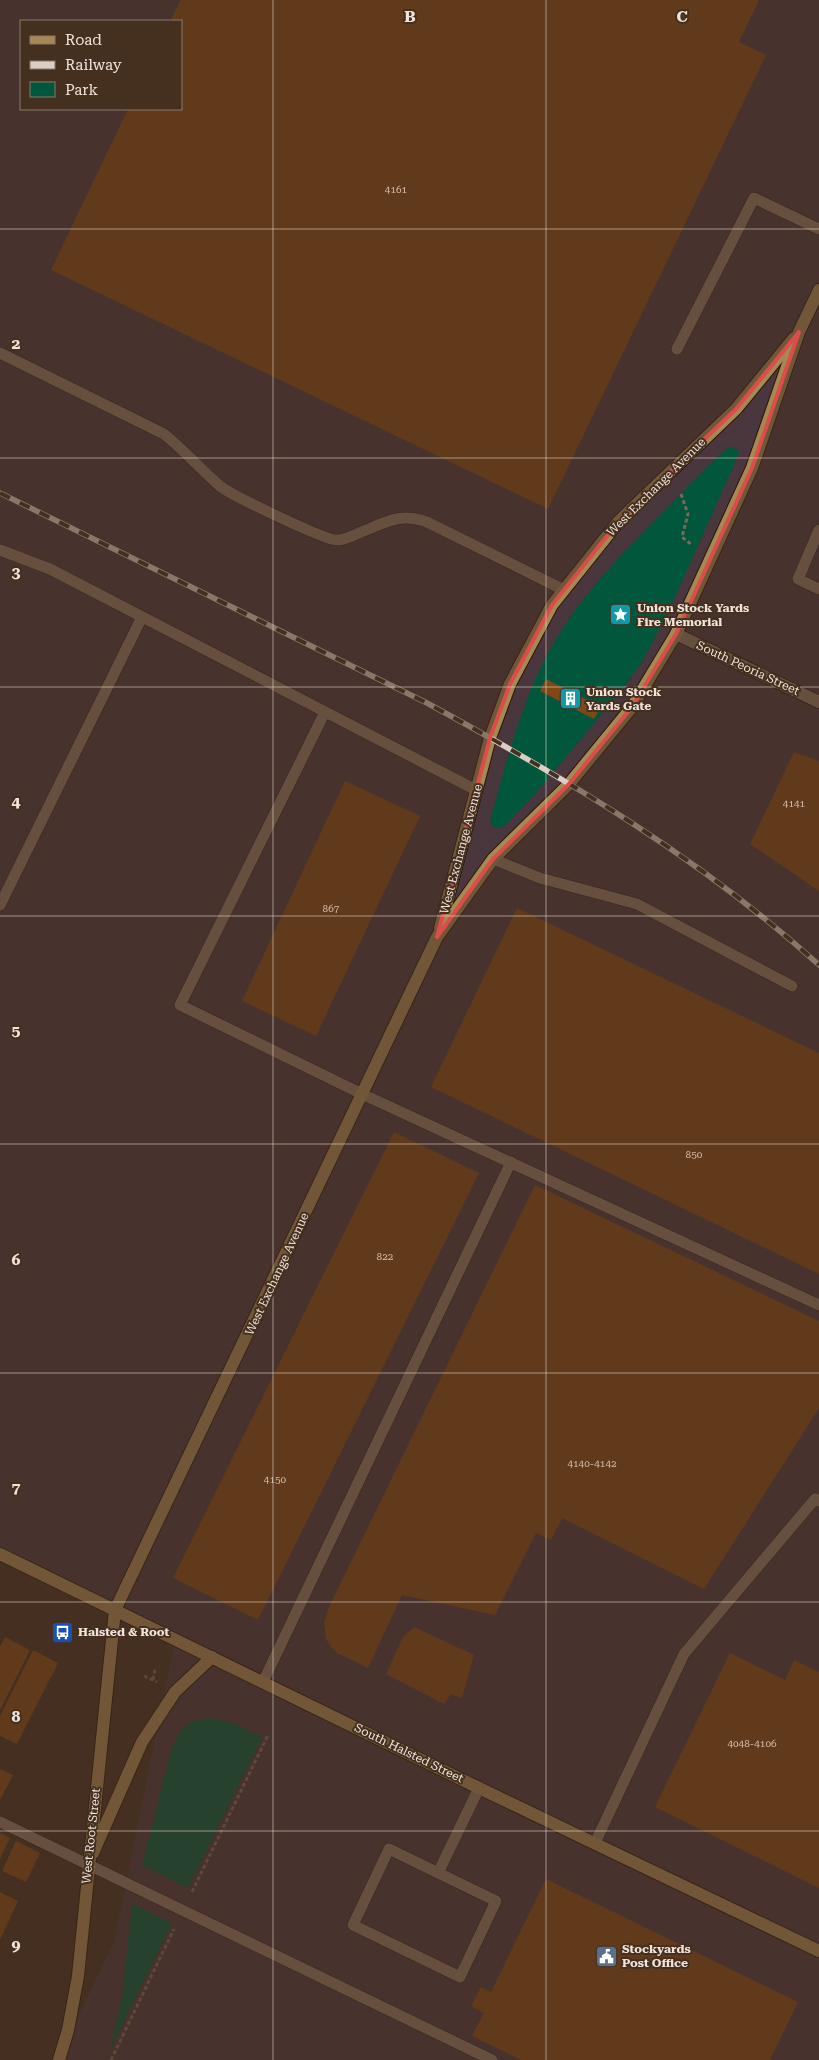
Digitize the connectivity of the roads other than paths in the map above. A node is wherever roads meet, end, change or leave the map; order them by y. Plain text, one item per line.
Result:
1 (819, 229) edge
2 (819, 290) edge
3 (798, 332) junction
4 (677, 349) dead end
5 (0, 353) edge
6 (819, 530) edge
7 (0, 550) edge
8 (819, 589) edge
9 (564, 590) junction
10 (142, 617) junction
11 (676, 634) junction
12 (819, 702) edge
13 (325, 712) junction
14 (476, 790) junction
15 (493, 859) junction
16 (0, 905) edge
17 (437, 937) junction
18 (792, 986) dead end
19 (362, 1094) junction
20 (511, 1162) junction
21 (819, 1306) edge
22 (819, 1501) edge
23 (0, 1554) edge
24 (116, 1610) junction
25 (212, 1657) junction
26 (263, 1682) junction
27 (479, 1788) junction
28 (0, 1822) edge
29 (595, 1843) junction
30 (88, 1865) junction
31 (438, 1873) junction
32 (819, 1951) edge
33 (59, 2060) edge
34 (492, 2060) edge

1 - 4 lane
2 - 3 street, West Exchange Avenue
3 - 9 street, West Exchange Avenue
3 - 11 street, West Exchange Avenue
5 - 9 lane
6 - 8 lane
7 - 10 lane
9 - 14 street, West Exchange Avenue
10 - 13 lane
10 - 16 lane
11 - 12 street, South Peoria Street
11 - 15 street, West Exchange Avenue
13 - 14 lane
13 - 19 lane
14 - 17 street, West Exchange Avenue
15 - 17 street, West Exchange Avenue
15 - 18 lane
17 - 19 street, West Exchange Avenue
19 - 20 lane
19 - 24 street, West Exchange Avenue
20 - 21 lane
20 - 26 lane
22 - 29 lane
23 - 24 street, South Halsted Street
24 - 25 street, South Halsted Street
24 - 30 street, West Root Street
25 - 26 street, South Halsted Street
25 - 30 street
26 - 27 street, South Halsted Street
27 - 29 street, South Halsted Street
27 - 31 lane
28 - 30 lane
29 - 32 street, South Halsted Street
30 - 33 street, West Root Street
30 - 34 lane
31 - 31 lane

